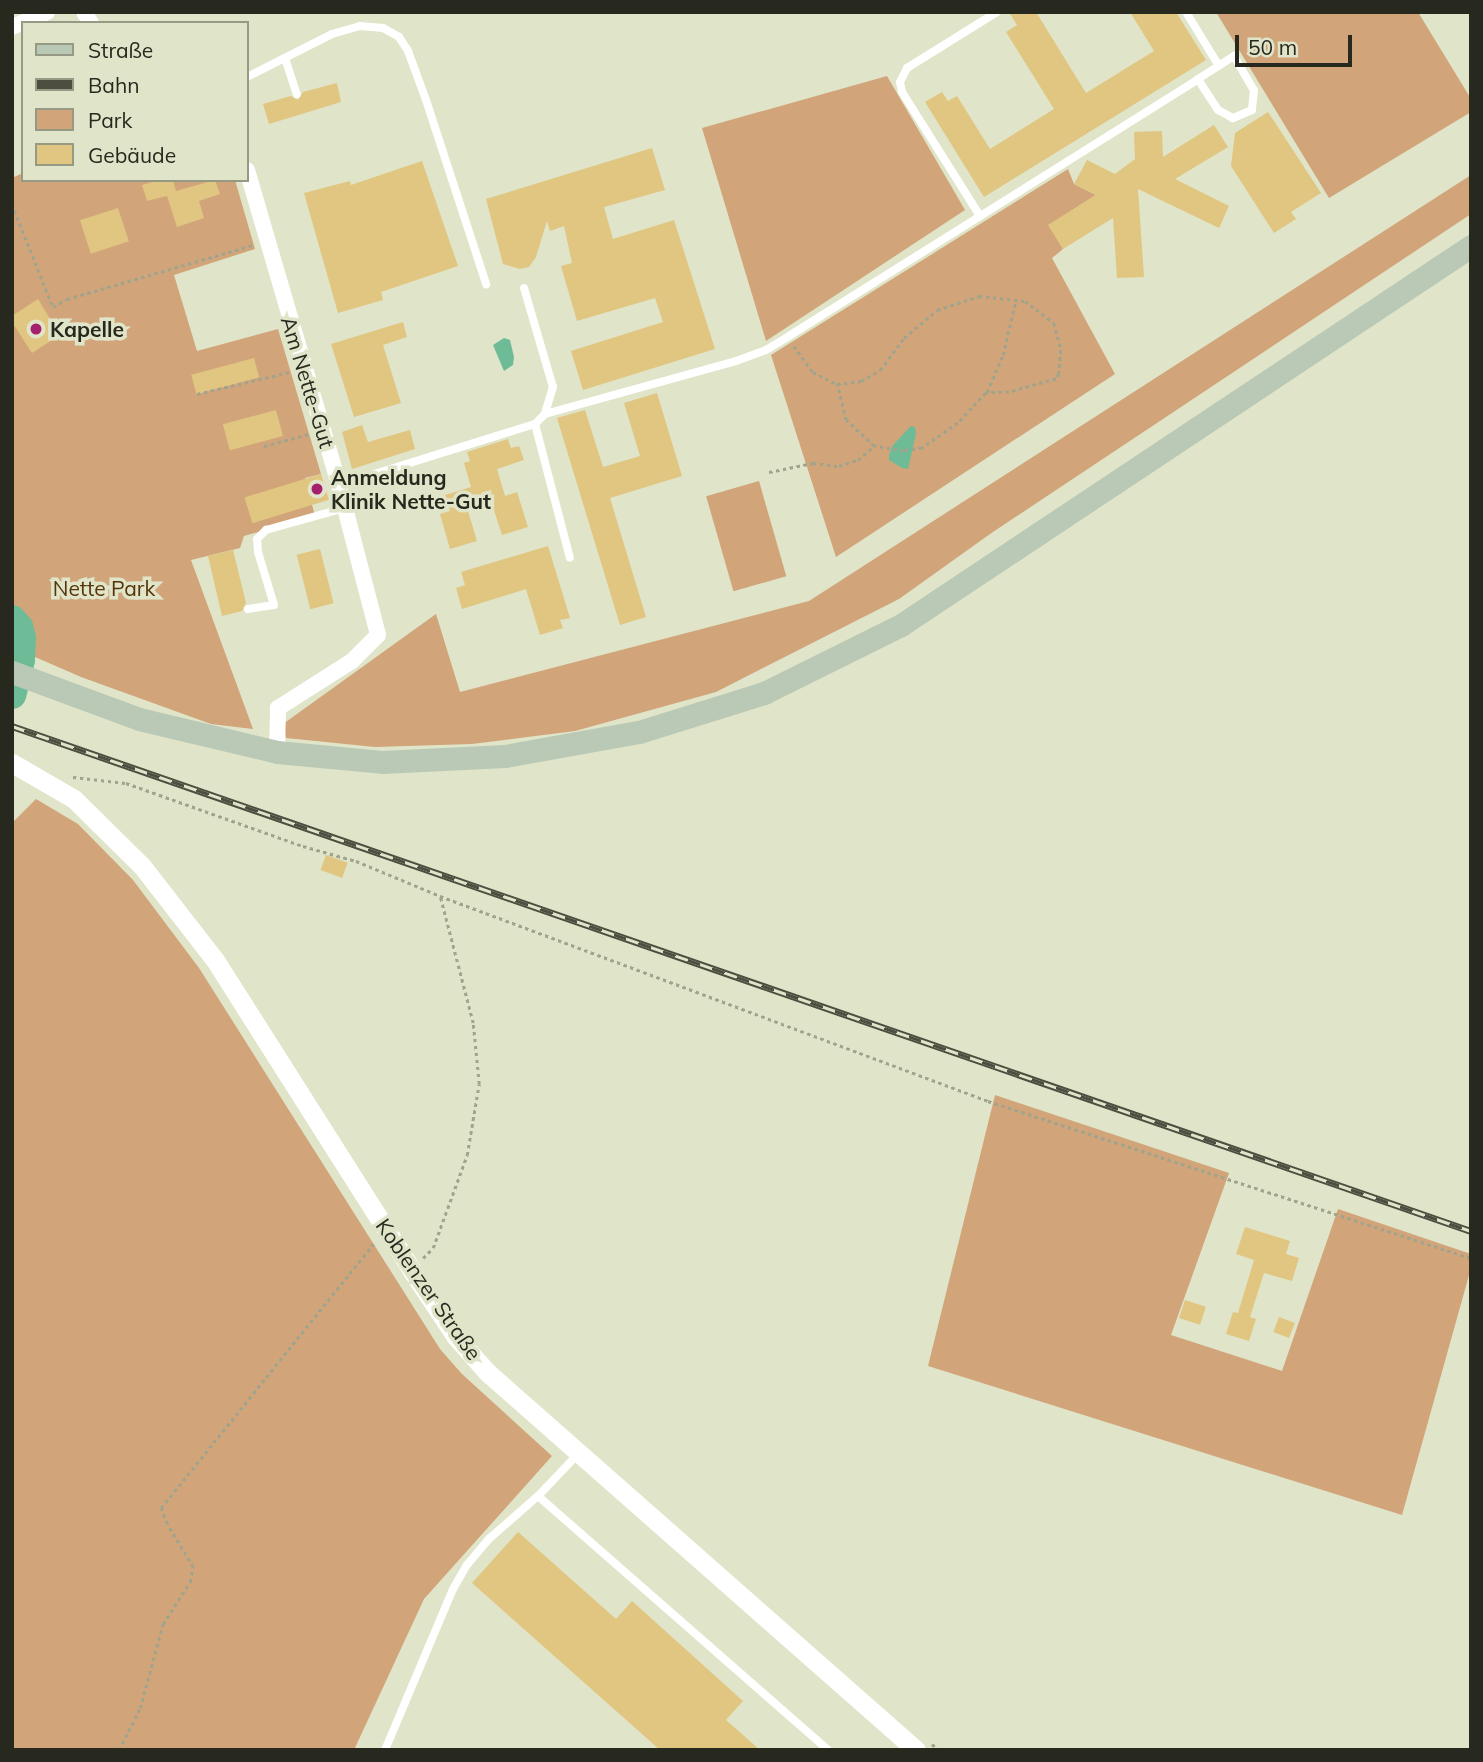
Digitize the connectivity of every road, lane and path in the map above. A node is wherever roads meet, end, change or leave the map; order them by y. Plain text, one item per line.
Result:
1 (47, 12) edge
2 (997, 12) edge
3 (1186, 12) edge
4 (26, 21) edge
5 (285, 58) junction
6 (1219, 66) junction
7 (248, 76) edge
8 (1198, 79) junction
9 (297, 94) dead end
10 (248, 174) edge
11 (12, 204) edge
12 (980, 216) junction
13 (267, 241) junction
14 (1471, 246) edge
15 (486, 284) dead end
16 (524, 288) dead end
17 (1016, 299) junction
18 (789, 336) junction
19 (304, 369) junction
20 (837, 384) junction
21 (986, 393) junction
22 (197, 394) dead end
23 (545, 414) junction
24 (535, 424) junction
25 (323, 430) junction
26 (264, 446) dead end
27 (874, 446) junction
28 (769, 472) dead end
29 (339, 485) junction
30 (345, 508) junction
31 (570, 558) dead end
32 (248, 609) dead end
33 (12, 672) edge
34 (277, 752) junction
35 (15, 764) edge
36 (84, 785) dead end
37 (440, 896) junction
38 (385, 1229) junction
39 (416, 1250) dead end
40 (1471, 1258) edge
41 (579, 1453) junction
42 (538, 1496) junction
43 (922, 1745) edge
44 (119, 1750) edge
45 (385, 1750) edge
46 (828, 1750) edge
47 (939, 1750) edge

1 - 4 street
2 - 12 lane
3 - 6 lane
5 - 7 lane
5 - 9 lane
5 - 15 lane
6 - 8 lane
6 - 8 lane
8 - 12 lane
10 - 13 street, Am Nette-Gut
11 - 13 path
12 - 18 lane
13 - 19 street, Am Nette-Gut
14 - 34 main road
16 - 23 lane
17 - 20 path
17 - 21 path
17 - 21 path
18 - 20 path
18 - 23 lane
19 - 22 path
19 - 25 street, Am Nette-Gut
20 - 27 path
21 - 27 path
23 - 24 lane
24 - 29 lane
24 - 31 lane
25 - 26 path
25 - 29 street, Am Nette-Gut
27 - 28 path
29 - 30 street, Am Nette-Gut
30 - 32 lane
30 - 34 street, Am Nette-Gut
33 - 34 main road
35 - 38 street, Koblenzer Straße
36 - 37 path
37 - 39 path
37 - 40 path
38 - 41 street, Koblenzer Straße
38 - 44 path
41 - 42 lane
41 - 43 street, Koblenzer Straße
42 - 45 lane
42 - 46 lane
43 - 47 path

